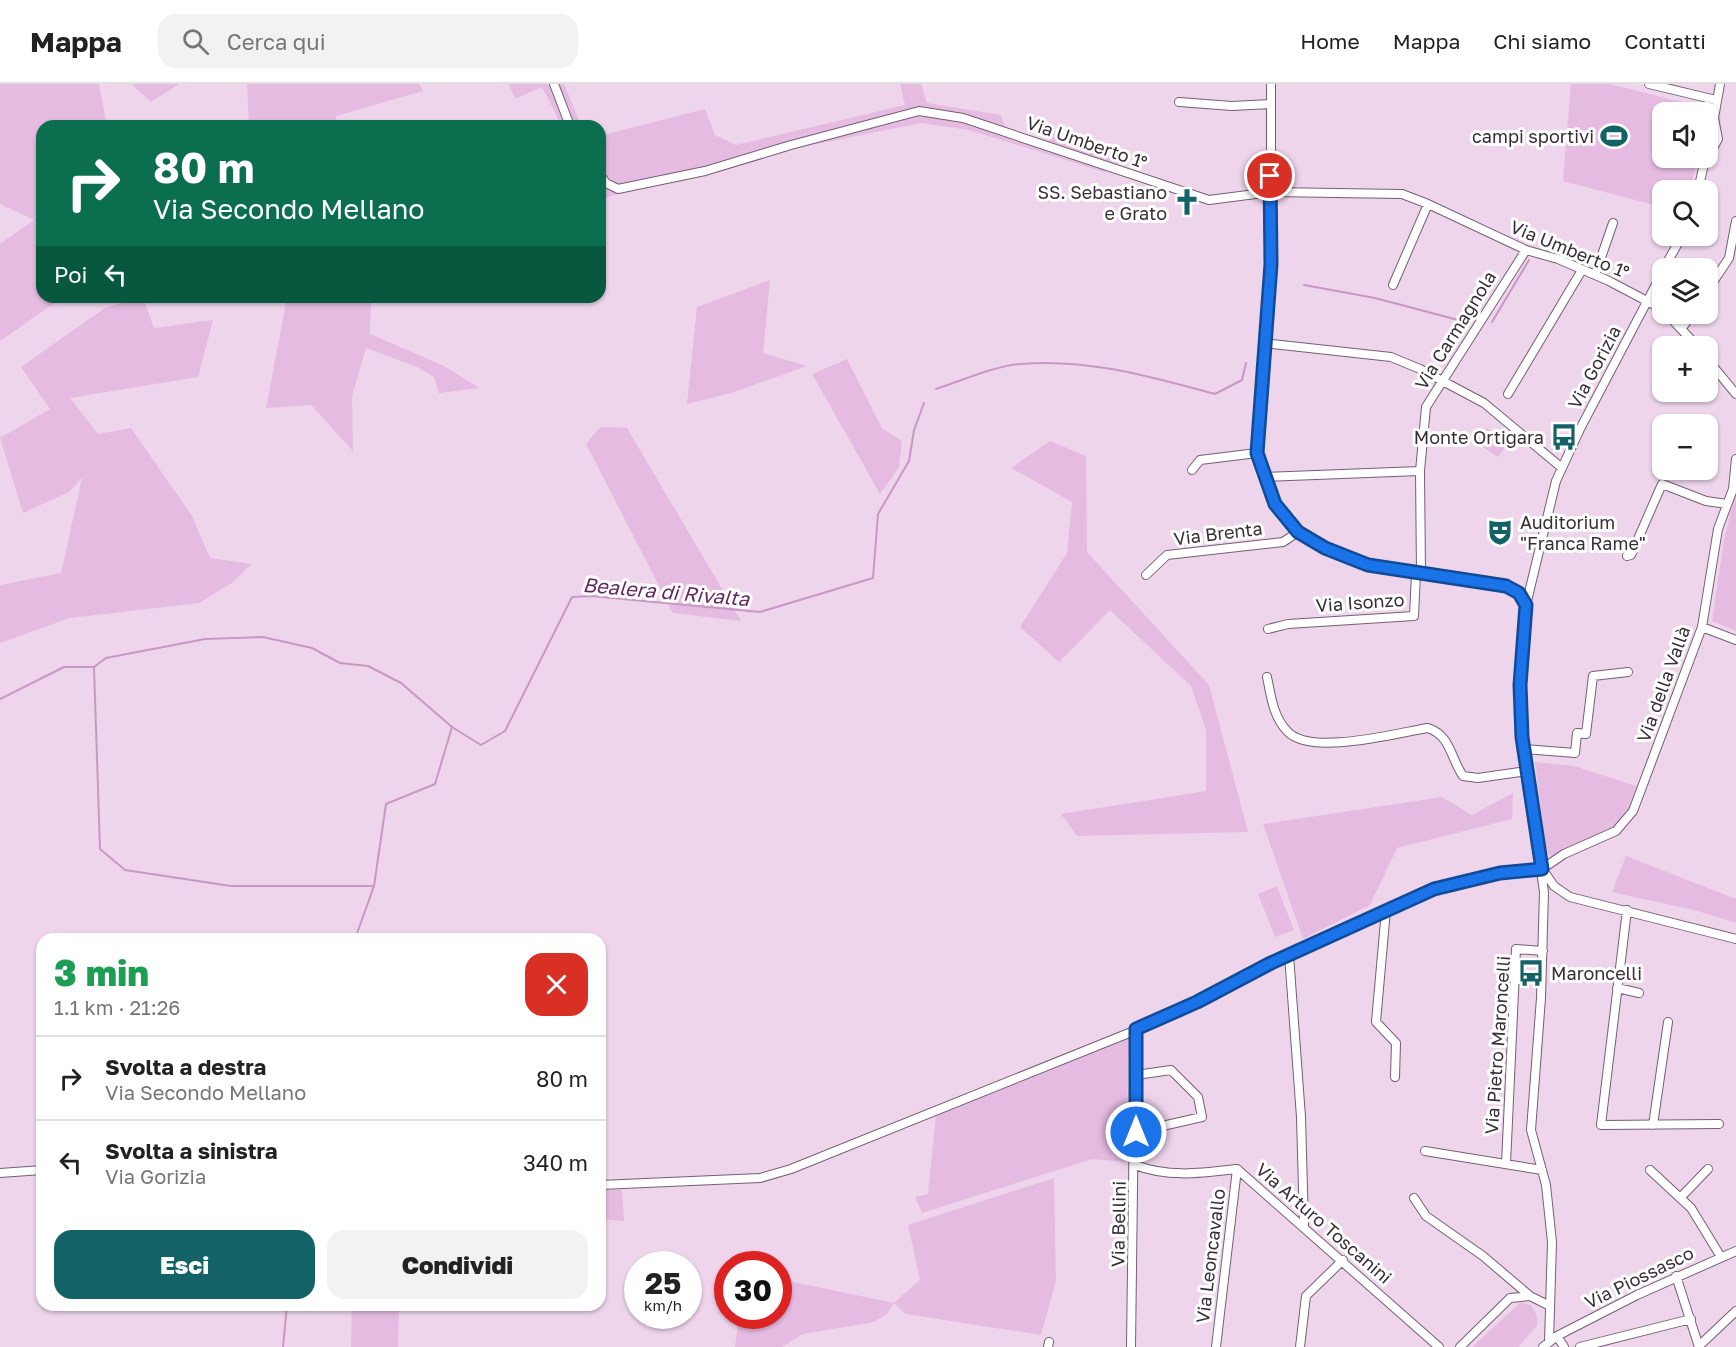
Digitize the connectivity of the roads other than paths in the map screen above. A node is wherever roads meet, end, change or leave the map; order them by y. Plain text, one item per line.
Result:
1 (554, 84) edge
2 (1271, 84) edge
3 (1649, 84) edge
4 (1720, 84) edge
5 (1716, 100) junction
6 (1179, 102) dead end
7 (1271, 104) junction
8 (568, 120) edge
9 (1700, 180) edge
10 (606, 183) edge
11 (1271, 192) junction
12 (1428, 204) junction
13 (1736, 221) edge
14 (1613, 223) dead end
15 (1526, 250) junction
16 (1582, 270) junction
17 (1718, 274) edge
18 (1595, 275) junction
19 (1393, 285) dead end
20 (1652, 291) edge
21 (1647, 300) junction
22 (1652, 303) edge
23 (1678, 324) edge
24 (1685, 324) edge
25 (1682, 328) junction
26 (1689, 336) edge
27 (1264, 343) junction
28 (1718, 372) edge
29 (1442, 380) junction
30 (1508, 394) dead end
31 (1736, 394) edge
32 (1257, 453) junction
33 (1736, 459) edge
34 (1562, 468) junction
35 (1192, 470) dead end
36 (1420, 471) junction
37 (1265, 477) junction
38 (1727, 504) junction
39 (1298, 532) junction
40 (1627, 556) dead end
41 (1418, 574) junction
42 (1146, 575) dead end
43 (1526, 605) junction
44 (1702, 627) junction
45 (1268, 629) dead end
46 (1736, 640) edge
47 (1629, 672) dead end
48 (1267, 677) dead end
49 (1524, 749) junction
50 (1527, 771) junction
51 (1542, 869) junction
52 (1386, 909) junction
53 (1627, 910) junction
54 (1736, 939) edge
55 (1543, 951) junction
56 (1289, 955) junction
57 (1617, 988) junction
58 (1639, 993) dead end
59 (1668, 1022) dead end
60 (1136, 1029) junction
61 (1136, 1075) junction
62 (1395, 1077) dead end
63 (1719, 1124) dead end
64 (1653, 1125) junction
65 (1136, 1132) junction
66 (1425, 1151) dead end
67 (1506, 1164) junction
68 (1135, 1165) junction
69 (1237, 1169) junction
70 (1708, 1169) dead end
71 (36, 1170) edge
72 (1542, 1170) junction
73 (1650, 1170) dead end
74 (0, 1173) edge
75 (606, 1185) edge
76 (1414, 1198) dead end
77 (1680, 1198) junction
78 (1304, 1225) junction
79 (1736, 1251) edge
80 (1721, 1257) junction
81 (1343, 1260) junction
82 (1676, 1276) junction
83 (1530, 1296) junction
84 (1548, 1305) junction
85 (1736, 1311) edge
86 (1691, 1319) junction
87 (1557, 1336) junction
88 (1546, 1344) edge
89 (1131, 1347) edge
90 (1216, 1347) edge
91 (1300, 1347) edge
92 (1439, 1347) edge
93 (1460, 1347) edge
94 (1563, 1347) edge
95 (1580, 1347) edge
96 (1699, 1347) edge

1 - 8 street
2 - 7 street
3 - 5 street
4 - 5 street
5 - 9 street
6 - 7 street
7 - 11 street
10 - 11 street, Via Umberto 1°
11 - 12 street, Via Umberto 1°
11 - 27 street
12 - 15 street, Via Umberto 1°
12 - 19 street
13 - 17 street
14 - 18 street
15 - 16 street, Via Umberto 1°
15 - 29 street, Via Carmagnola
16 - 18 street, Via Umberto 1°
16 - 30 street
18 - 21 street, Via Umberto 1°
20 - 21 street, Via Gorizia
21 - 22 street, Via Umberto 1°
21 - 34 street, Via Gorizia
23 - 25 street
24 - 25 street
25 - 26 street
27 - 29 street
27 - 32 street
28 - 31 street
29 - 34 street
29 - 36 street, Via Carmagnola
32 - 35 street
32 - 37 street
33 - 38 street, Via della Vallà
34 - 43 street, Via Gorizia
36 - 37 street
36 - 41 street, Via Carmagnola
37 - 39 street
38 - 40 street
38 - 44 street, Via della Vallà
39 - 41 street
39 - 42 street, Via Brenta
41 - 43 street
41 - 45 street, Via Isonzo
43 - 49 street, Via Gorizia
44 - 46 street
44 - 51 street, Via della Vallà
47 - 49 street
48 - 50 street
49 - 50 street, Via Gorizia
50 - 51 street, Via Gorizia
51 - 52 street
51 - 53 street
51 - 55 street
52 - 56 street
52 - 62 street
53 - 54 street
53 - 57 street
55 - 67 street, Via Pietro Maroncelli
55 - 72 street
56 - 60 street
56 - 78 street
57 - 58 street
57 - 64 street
59 - 64 street
60 - 61 street, Via Bellini
60 - 75 street
61 - 65 street, Via Bellini
61 - 65 street
63 - 64 street
65 - 68 street, Via Bellini
66 - 67 street
67 - 72 street
68 - 69 street, Via Arturo Toscanini
68 - 89 street, Via Bellini
69 - 78 street, Via Arturo Toscanini
69 - 90 street, Via Leoncavallo
70 - 77 street
71 - 74 street
72 - 84 street
73 - 77 street
76 - 83 street
77 - 80 street
78 - 81 street, Via Arturo Toscanini
79 - 80 street, Via Piossasco
80 - 82 street, Via Piossasco
81 - 91 street
81 - 92 street, Via Arturo Toscanini
82 - 86 street
82 - 87 street, Via Piossasco
83 - 84 street
83 - 93 street
84 - 88 street
85 - 96 street
86 - 95 street
86 - 96 street
87 - 88 street, Via Piossasco
87 - 94 street

